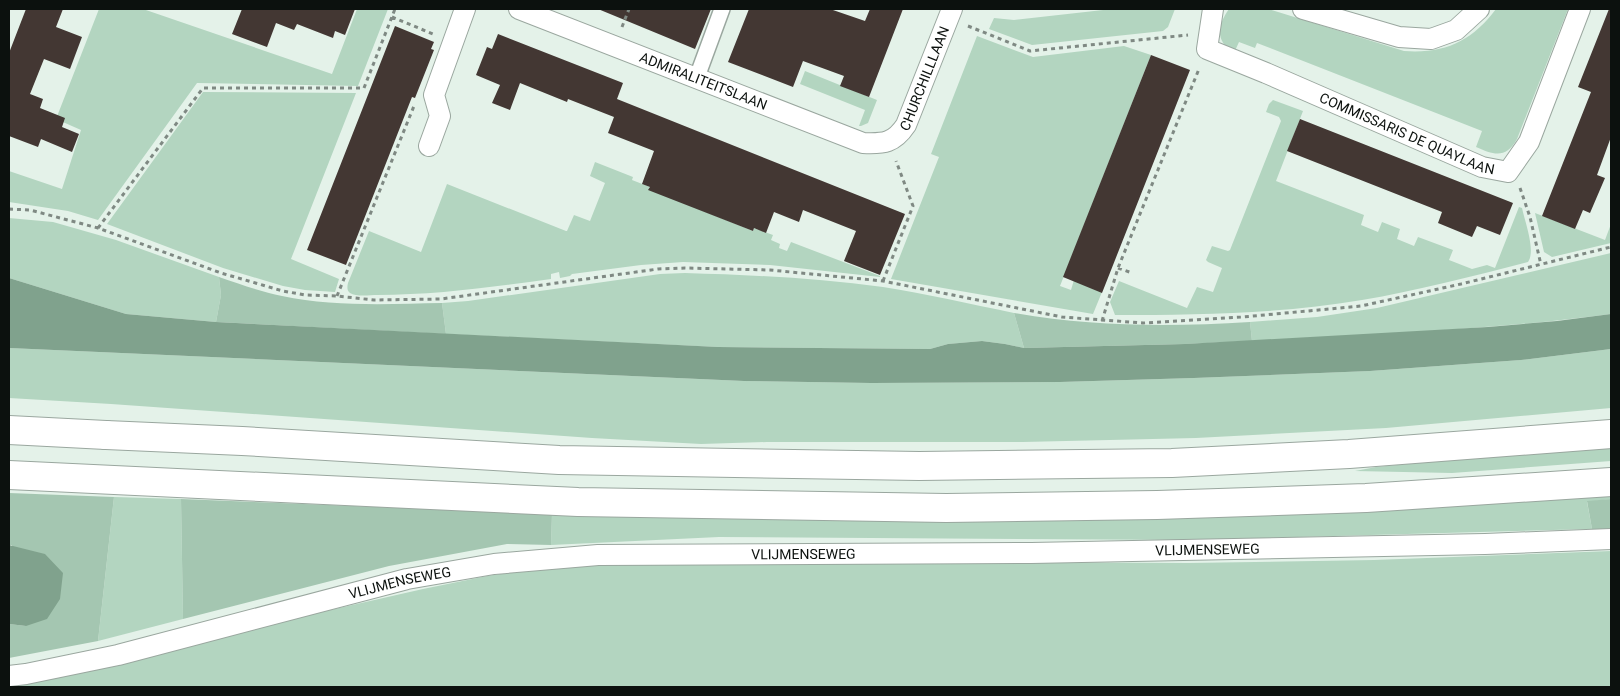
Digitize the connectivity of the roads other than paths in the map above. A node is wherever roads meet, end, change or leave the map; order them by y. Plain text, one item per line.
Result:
1 (465, 9) edge
2 (519, 9) edge
3 (722, 9) edge
4 (1213, 9) edge
5 (1302, 9) edge
6 (1479, 9) edge
7 (1580, 9) edge
8 (950, 13) edge
9 (697, 77) junction
10 (889, 142) joint
11 (429, 146) dead end
12 (9, 430) edge
13 (1611, 434) edge
14 (9, 475) edge
15 (1611, 482) edge
16 (1611, 539) edge
17 (9, 676) edge

1 - 11 street
2 - 9 street, ADMIRALITEITSLAAN
3 - 9 street
4 - 7 street, COMMISSARIS DE QUAYLAAN
5 - 6 street
8 - 10 street, CHURCHILLLAAN
9 - 10 street, ADMIRALITEITSLAAN
12 - 13 main road
14 - 15 main road
16 - 17 street, VLIJMENSEWEG

